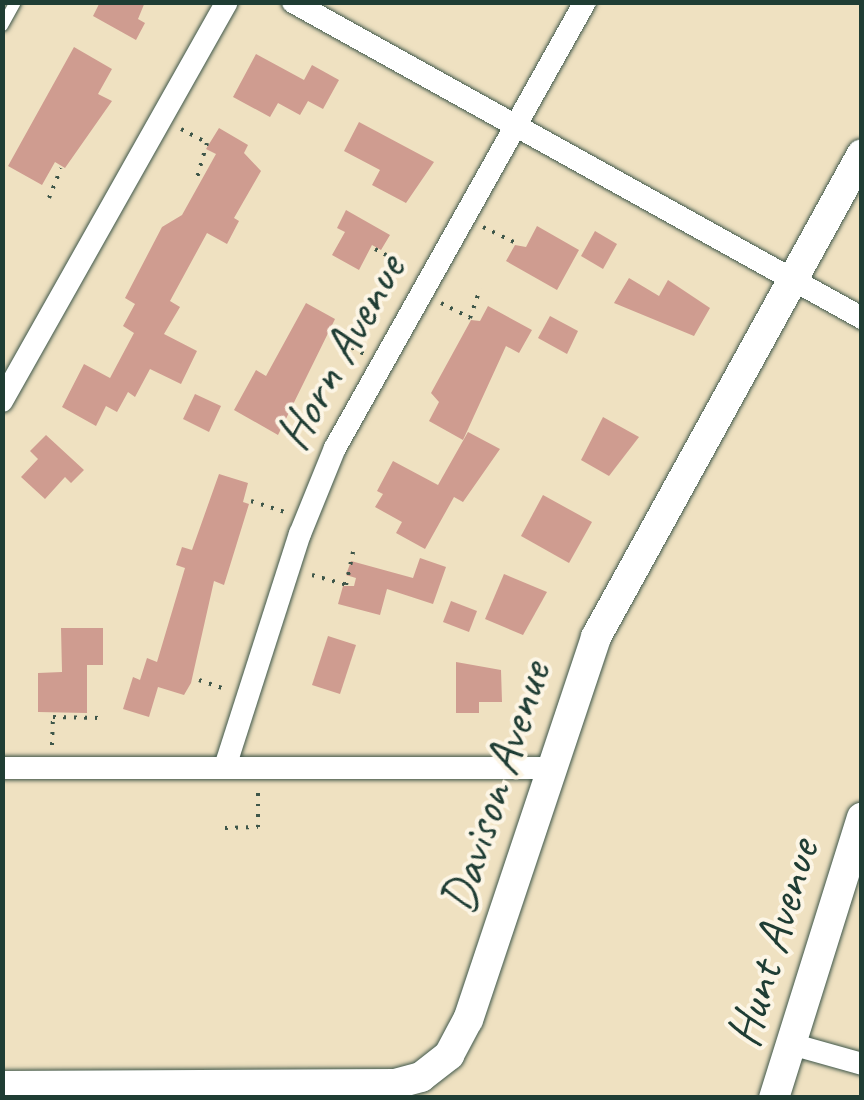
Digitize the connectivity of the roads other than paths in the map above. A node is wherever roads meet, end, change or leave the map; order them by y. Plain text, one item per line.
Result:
1 (15, 2) edge
2 (228, 2) edge
3 (293, 2) edge
4 (585, 2) edge
5 (2, 25) edge
6 (516, 128) junction
7 (862, 154) edge
8 (792, 279) junction
9 (862, 318) edge
10 (2, 401) edge
11 (225, 767) junction
12 (2, 768) edge
13 (552, 768) junction
14 (862, 817) edge
15 (792, 1044) junction
16 (862, 1064) edge
17 (2, 1086) edge
18 (774, 1098) edge

1 - 5 lane
2 - 10 street
3 - 6 street
4 - 6 street, Horn Avenue
6 - 8 street
6 - 11 street, Horn Avenue
7 - 8 street, Davison Avenue
8 - 9 street
8 - 13 street, Davison Avenue
11 - 12 street
11 - 13 street
13 - 17 street, Davison Avenue
14 - 15 street, Hunt Avenue
15 - 16 street
15 - 18 street, Hunt Avenue

